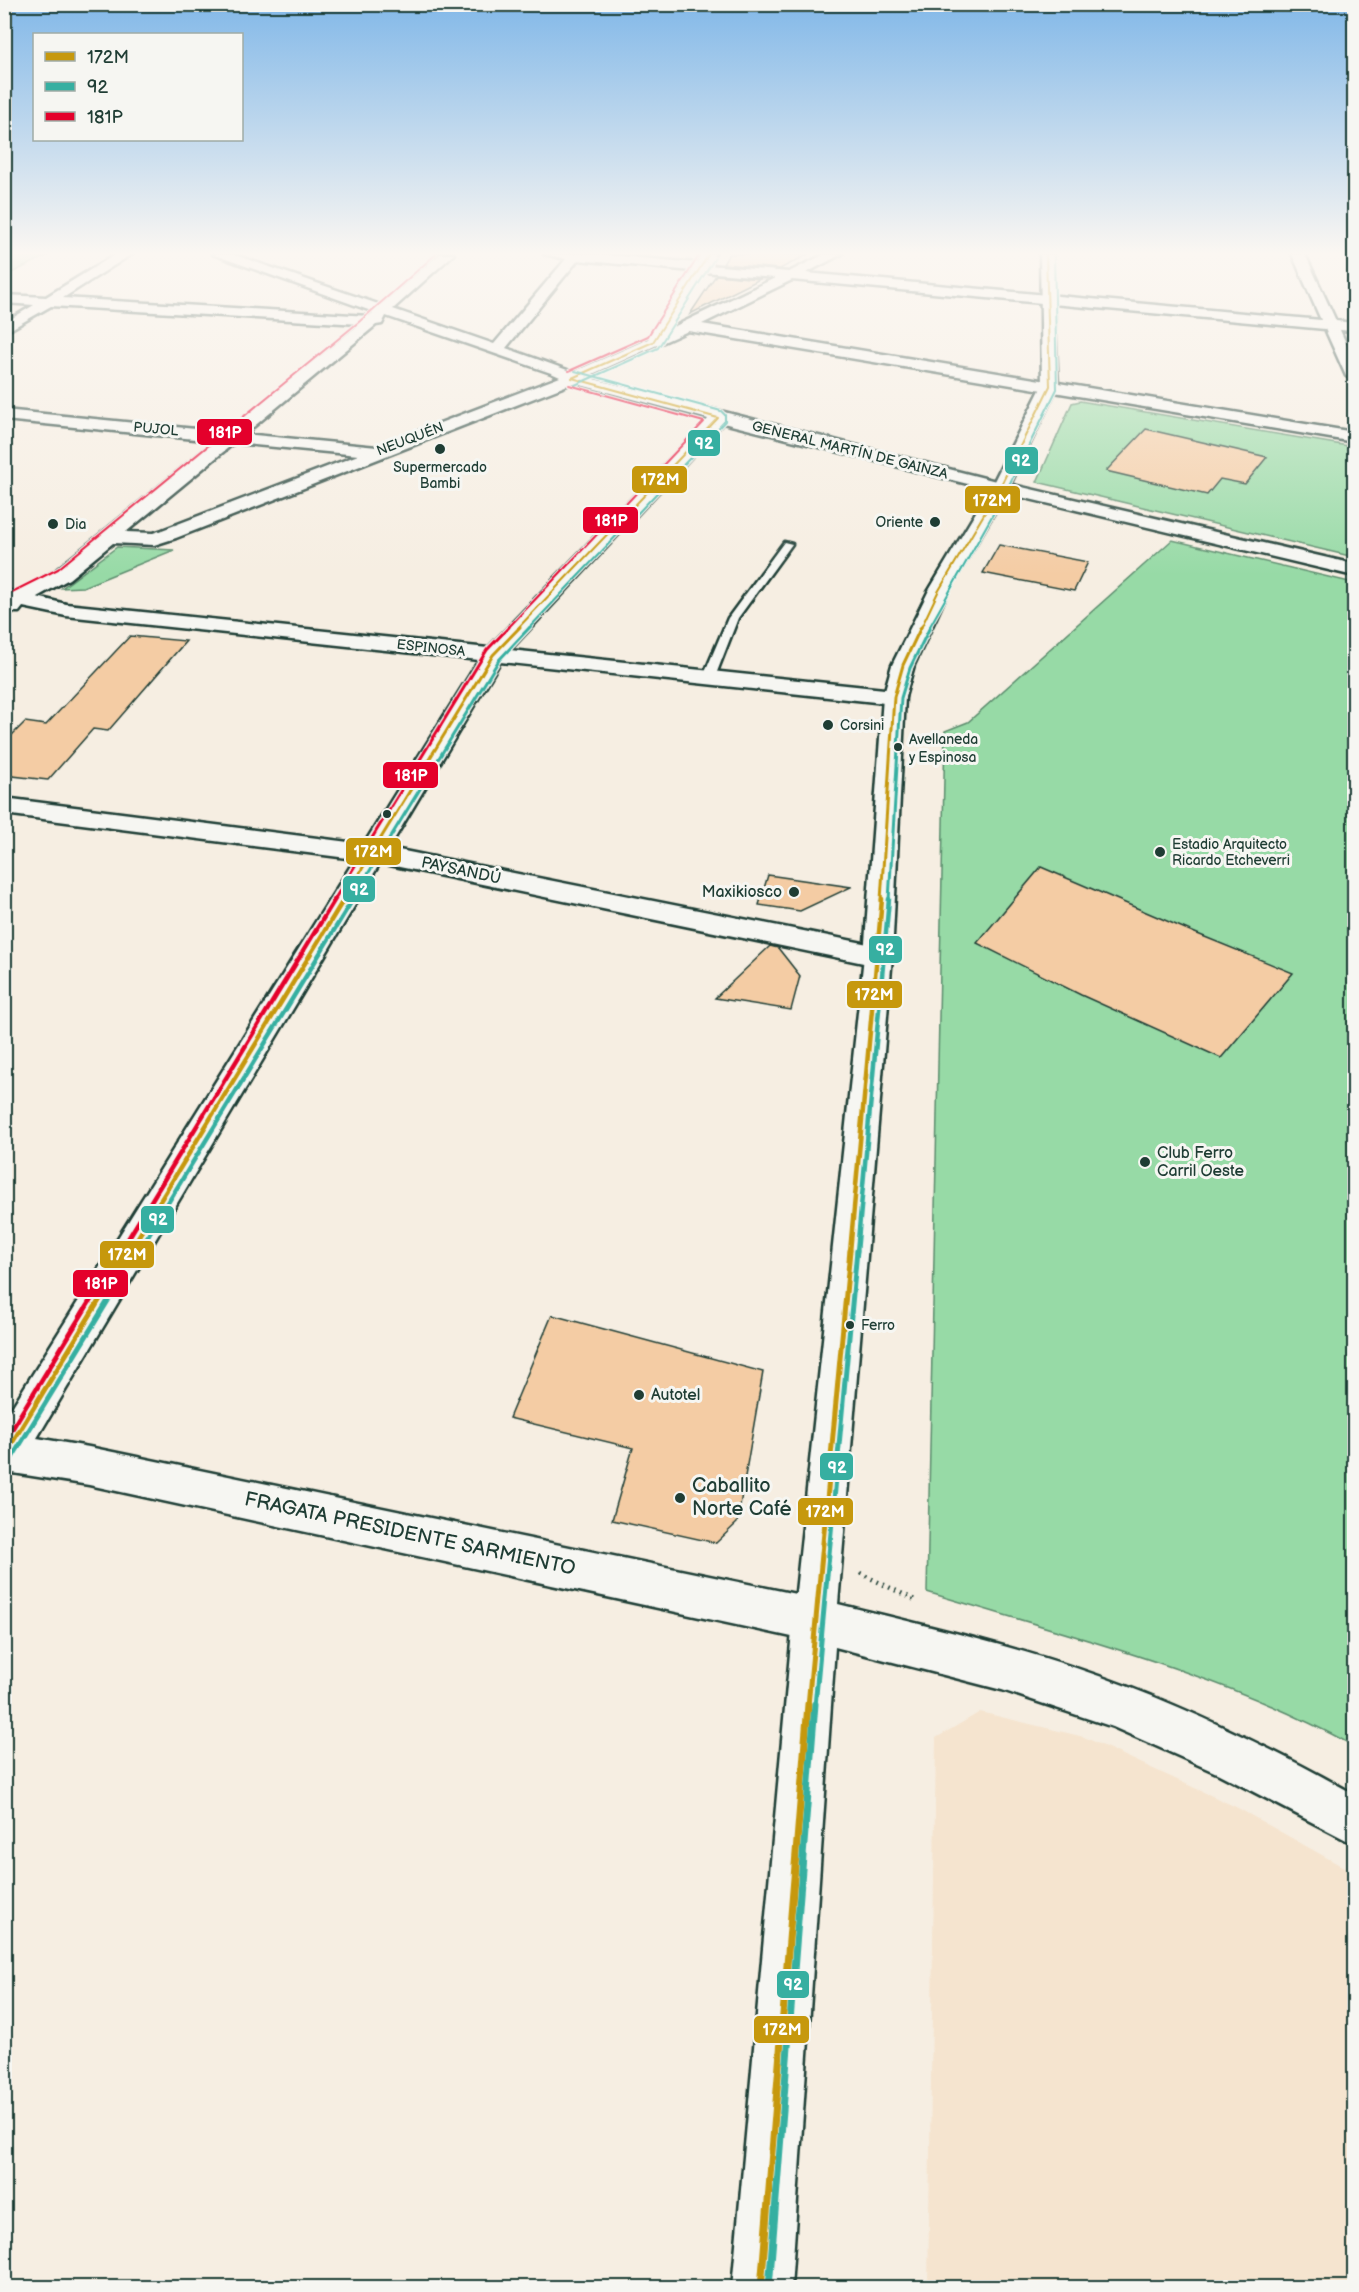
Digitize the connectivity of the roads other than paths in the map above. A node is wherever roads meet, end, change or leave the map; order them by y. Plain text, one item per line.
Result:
1 (323, 361) edge
2 (526, 361) edge
3 (610, 361) edge
4 (899, 361) edge
5 (1049, 361) edge
6 (1346, 361) edge
7 (1354, 376) edge
8 (572, 378) junction
9 (1050, 386) junction
10 (4, 415) edge
11 (718, 418) junction
12 (232, 437) junction
13 (1354, 437) edge
14 (379, 451) junction
15 (1000, 487) junction
16 (108, 537) junction
17 (787, 544) dead end
18 (1354, 570) edge
19 (9, 600) edge
20 (4, 619) edge
21 (493, 655) junction
22 (709, 677) junction
23 (894, 697) junction
24 (4, 806) edge
25 (371, 853) junction
26 (878, 956) junction
27 (5, 1454) edge
28 (815, 1620) junction
29 (1354, 1820) edge
30 (761, 2288) edge

1 - 12 street
2 - 8 street, GENERAL MARTÍN DE GAINZA
3 - 8 street, NEUQUÉN
4 - 9 street
5 - 9 street
6 - 7 street
8 - 11 street, GENERAL MARTÍN DE GAINZA
8 - 14 street, NEUQUÉN
9 - 13 street
9 - 15 street
10 - 12 street, PUJOL
11 - 15 street, GENERAL MARTÍN DE GAINZA
11 - 21 street
12 - 14 street, PUJOL
12 - 16 street
14 - 16 street, NEUQUÉN
15 - 18 street, GENERAL MARTÍN DE GAINZA
15 - 23 street
16 - 19 street
17 - 22 lane
19 - 20 street
19 - 21 street, ESPINOSA
21 - 22 street, ESPINOSA
21 - 25 street
22 - 23 street, ESPINOSA
23 - 26 street
24 - 25 street, PAYSANDÚ
25 - 26 street, PAYSANDÚ
25 - 27 street
26 - 28 street
27 - 28 street, FRAGATA PRESIDENTE SARMIENTO
28 - 29 street, FRAGATA PRESIDENTE SARMIENTO
28 - 30 street

